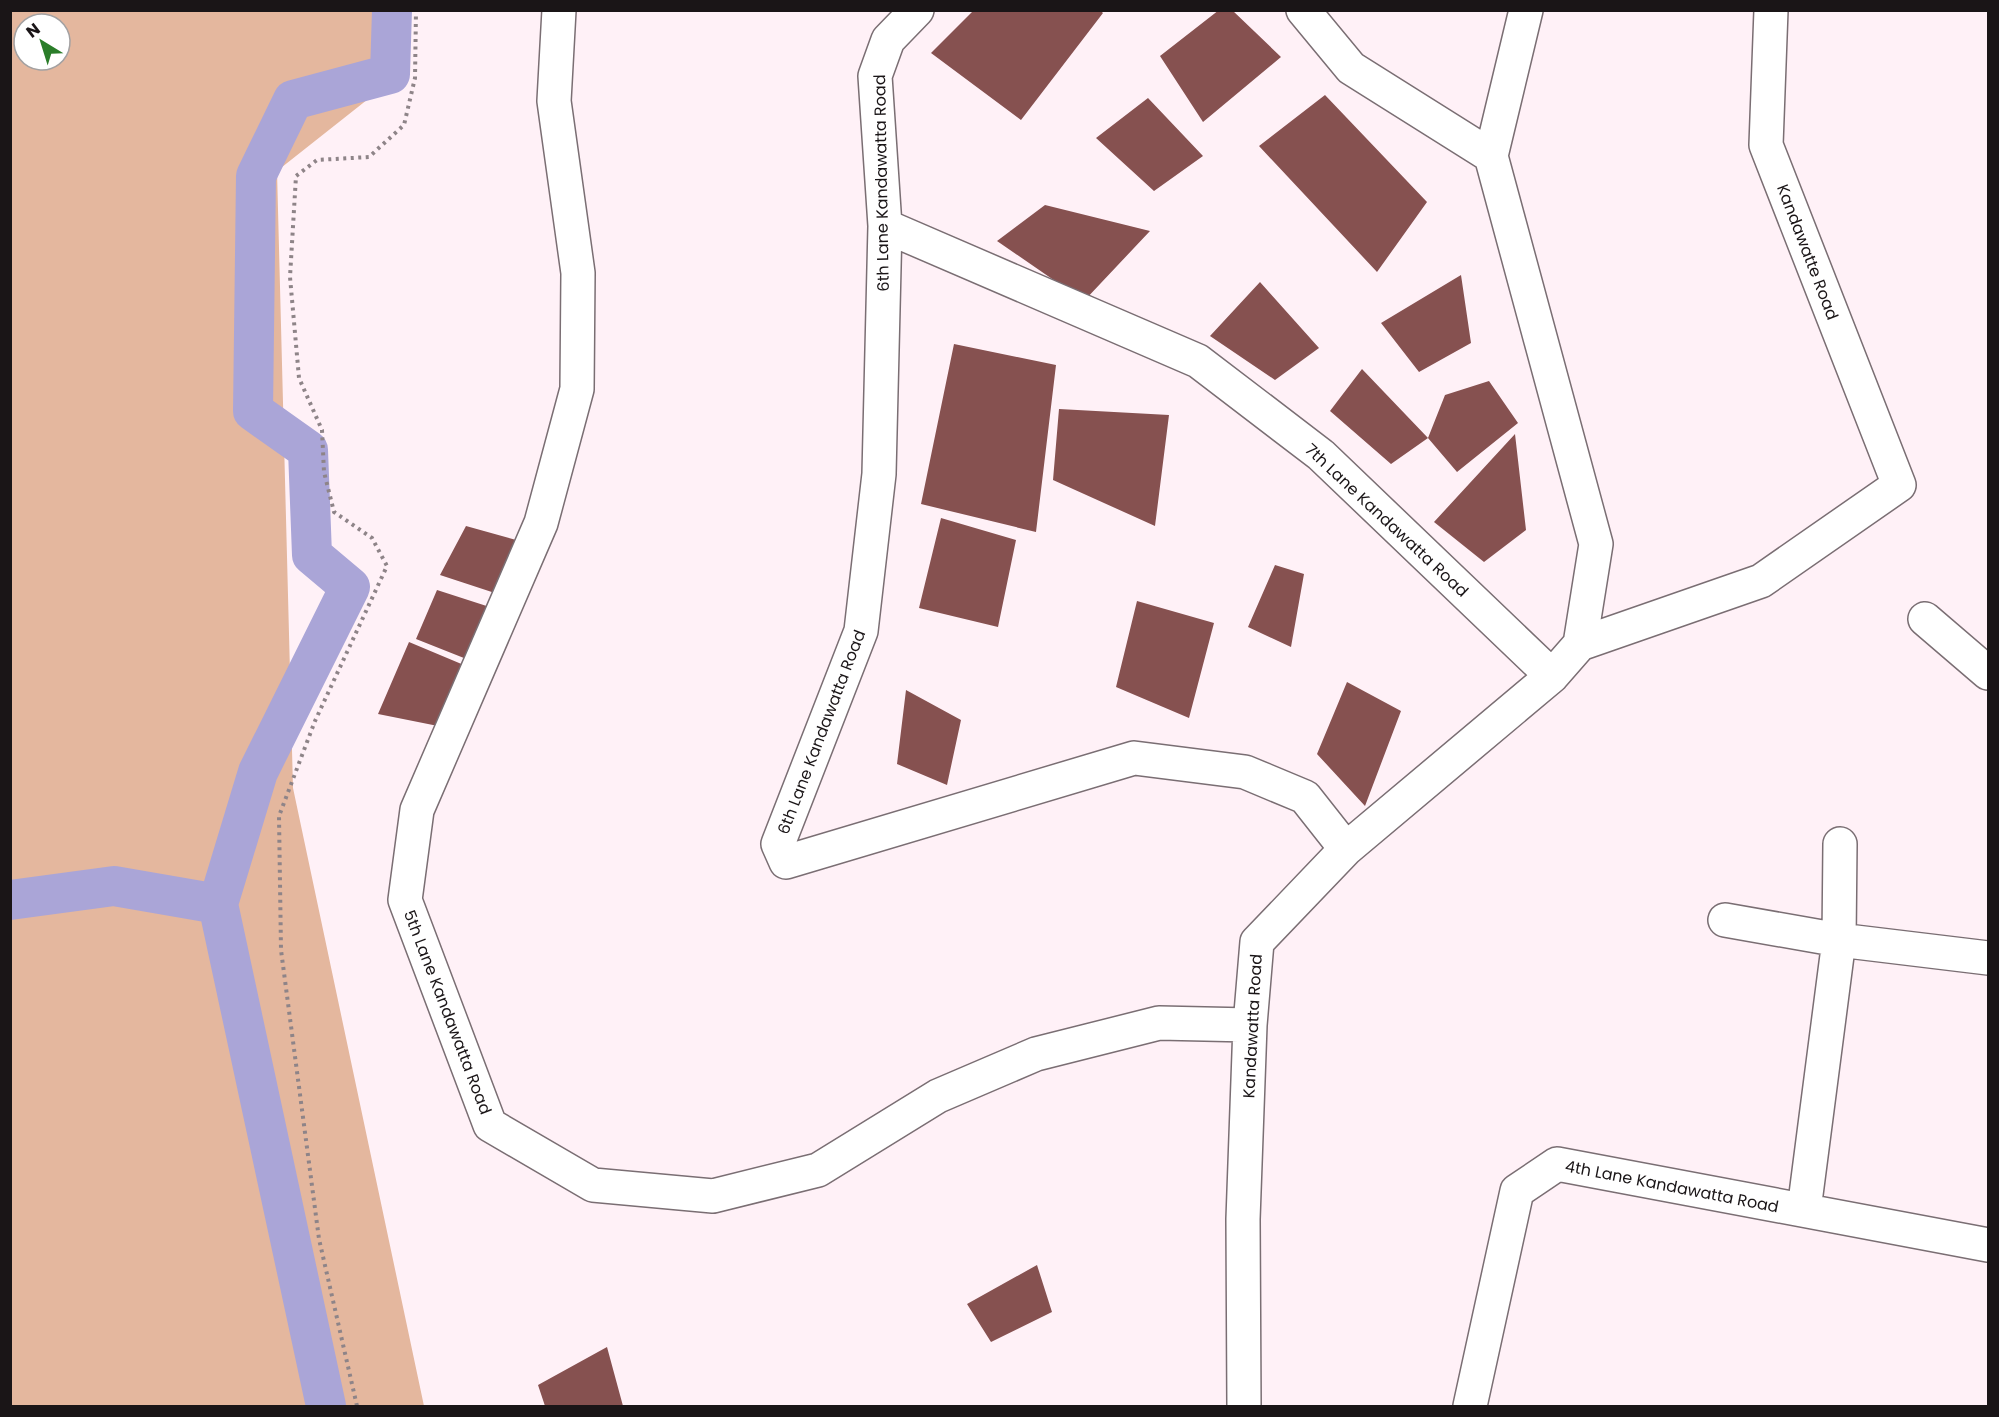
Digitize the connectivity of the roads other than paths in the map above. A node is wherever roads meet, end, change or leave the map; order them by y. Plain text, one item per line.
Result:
1 (559, 10) edge
2 (917, 10) edge
3 (1303, 10) edge
4 (1526, 10) edge
5 (1770, 10) edge
6 (1491, 156) junction
7 (885, 226) junction
8 (1925, 619) dead end
9 (1580, 644) junction
10 (1989, 673) edge
11 (1552, 676) junction
12 (1840, 844) dead end
13 (1346, 849) junction
14 (1725, 920) dead end
15 (1839, 940) junction
16 (1989, 958) edge
17 (1250, 1025) junction
18 (1804, 1210) junction
19 (1989, 1245) edge
20 (1244, 1407) edge
21 (1470, 1407) edge

1 - 17 street, 5th Lane Kandawatta Road
2 - 7 street, 6th Lane Kandawatta Road
3 - 6 street
4 - 6 street
5 - 9 street, Kandawatte Road
6 - 9 street
7 - 11 street, 7th Lane Kandawatta Road
7 - 13 street, 6th Lane Kandawatta Road
8 - 10 street
9 - 11 street, Kandawatta Road
11 - 13 street, Kandawatta Road
12 - 15 street
13 - 17 street, Kandawatta Road
14 - 15 street
15 - 16 street
15 - 18 street
17 - 20 street, Kandawatta Road
18 - 19 street, 4th Lane Kandawatta Road
18 - 21 street, 4th Lane Kandawatta Road

